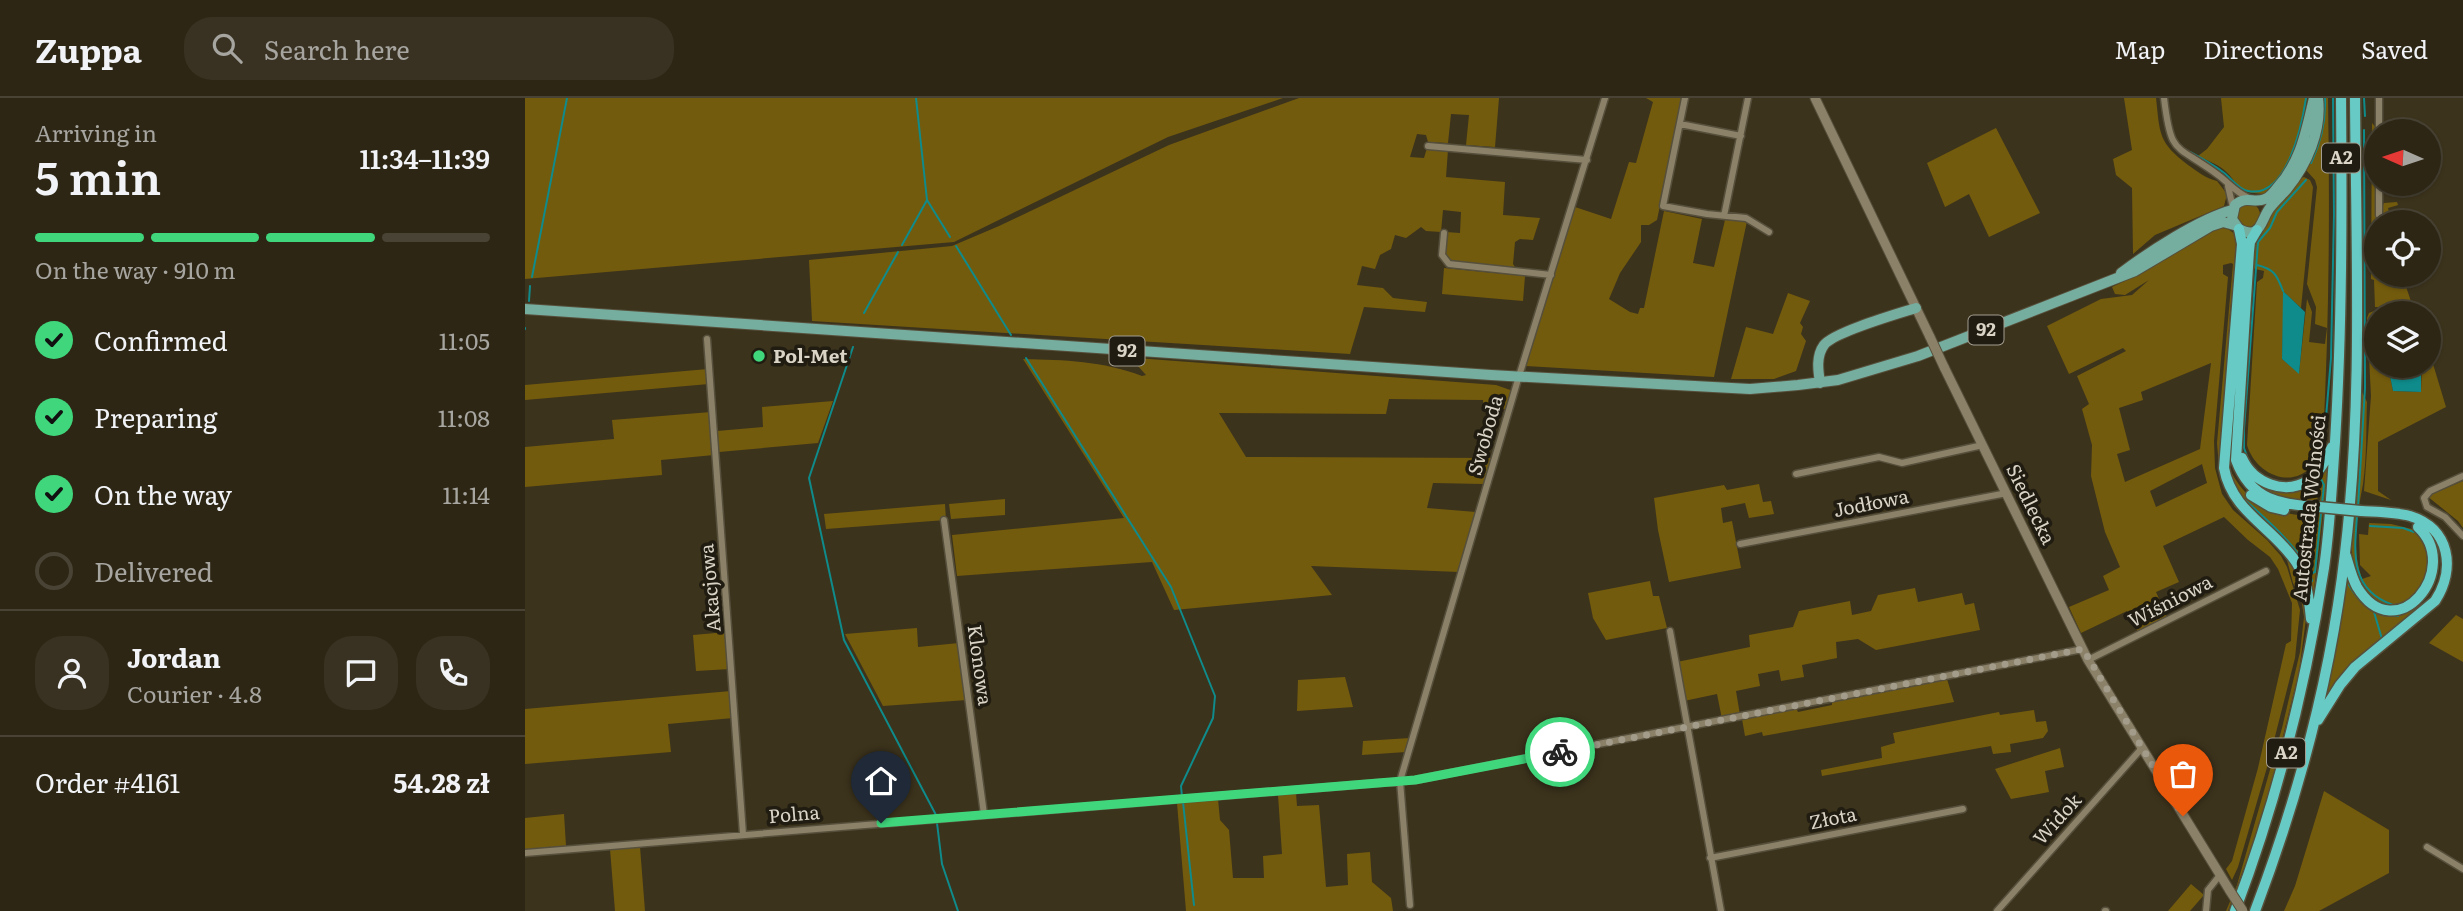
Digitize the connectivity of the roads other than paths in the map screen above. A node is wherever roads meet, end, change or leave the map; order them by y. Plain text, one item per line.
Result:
1 (1605, 98) edge
2 (1685, 98) edge
3 (1748, 98) edge
4 (1815, 98) edge
5 (2164, 98) edge
6 (2316, 98) edge
7 (2341, 98) edge
8 (2355, 98) edge
9 (2379, 98) edge
10 (2379, 119) edge
11 (1680, 124) junction
12 (1741, 136) junction
13 (1428, 146) dead end
14 (1587, 160) junction
15 (2227, 184) junction
16 (2253, 199) junction
17 (2233, 209) junction
18 (1724, 216) junction
19 (2265, 217) junction
20 (2236, 227) junction
21 (2257, 230) junction
22 (1769, 232) dead end
23 (1444, 233) dead end
24 (1551, 275) junction
25 (2115, 278) junction
26 (1916, 308) junction
27 (525, 309) edge
28 (707, 339) dead end
29 (1519, 376) junction
30 (1820, 383) junction
31 (2335, 442) junction
32 (1983, 445) junction
33 (2231, 447) junction
34 (1796, 474) dead end
35 (2463, 476) edge
36 (2007, 493) junction
37 (2361, 514) junction
38 (944, 520) dead end
39 (2463, 537) edge
40 (1740, 544) dead end
41 (2345, 553) junction
42 (2266, 571) dead end
43 (1669, 631) dead end
44 (2313, 636) junction
45 (2083, 649) junction
46 (2088, 660) junction
47 (2315, 723) junction
48 (1688, 727) junction
49 (2141, 748) junction
50 (1400, 781) junction
51 (1963, 808) dead end
52 (984, 814) junction
53 (743, 834) junction
54 (2427, 847) dead end
55 (525, 853) edge
56 (1710, 858) junction
57 (2463, 869) edge
58 (2220, 875) junction
59 (1410, 905) dead end
60 (1721, 911) edge
61 (1997, 911) edge
62 (2206, 911) edge
63 (2235, 911) edge
64 (2243, 911) edge
65 (2255, 911) edge

1 - 14 street, Swoboda
2 - 11 street
3 - 12 street
4 - 26 main road, Siedlecka
5 - 15 street
6 - 16 main road, 92
6 - 19 main road, 92
7 - 31 highway, Autostrada Wolności / A2
8 - 41 highway, Autostrada Wolności / A2
9 - 10 street
11 - 12 street
11 - 18 street
12 - 18 street
13 - 14 street
14 - 24 street, Swoboda
15 - 16 street
15 - 17 street
16 - 17 main road, 92
16 - 19 main road
17 - 20 main road
17 - 25 main road, 92
18 - 22 street
19 - 21 main road, 92
20 - 21 main road, 92
20 - 25 main road, 92
20 - 33 highway
21 - 33 highway
23 - 24 street
24 - 29 street, Swoboda
25 - 30 main road, 92
26 - 30 main road
26 - 32 main road, Siedlecka, bridge
27 - 29 main road, 92
28 - 53 street, Akacjowa
29 - 30 main road, 92
29 - 50 street, Swoboda
31 - 33 highway
31 - 44 highway, Autostrada Wolności / A2
32 - 34 street
32 - 36 main road, Siedlecka
33 - 37 highway
33 - 44 highway
35 - 39 street
36 - 40 street, Jodłowa
36 - 45 main road, Siedlecka
37 - 41 highway
37 - 47 highway
38 - 52 street, Klonowa
41 - 47 highway, Autostrada Wolności / A2
42 - 46 street, Wiśniowa
43 - 48 street
44 - 63 highway, Autostrada Wolności / A2
45 - 46 main road, Siedlecka
45 - 48 street, Polna
46 - 49 main road, Siedlecka
47 - 65 highway, Autostrada Wolności / A2
48 - 50 street, Polna
48 - 56 street
49 - 58 main road, Siedlecka
49 - 61 street, Widok
50 - 52 street, Polna
50 - 59 street
51 - 56 street, Złota
52 - 53 street, Polna
53 - 55 street, Polna
54 - 57 street
56 - 60 street
58 - 62 street
58 - 64 main road, Siedlecka, bridge

